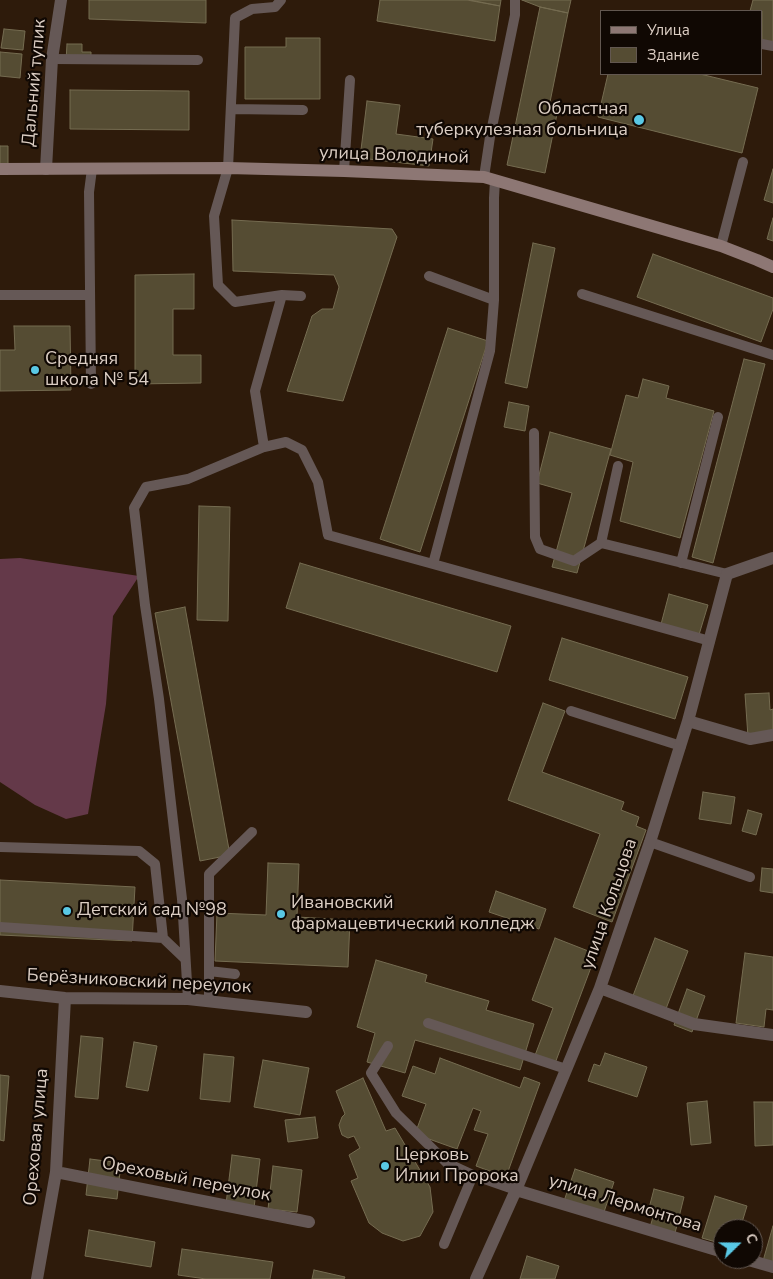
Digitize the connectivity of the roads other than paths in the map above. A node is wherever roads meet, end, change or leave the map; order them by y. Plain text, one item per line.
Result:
1 (61, 0) edge
2 (281, 0) edge
3 (515, 0) edge
4 (52, 59) junction
5 (198, 60) dead end
6 (350, 80) dead end
7 (231, 108) junction
8 (303, 110) dead end
9 (743, 162) dead end
10 (228, 168) junction
11 (0, 169) edge
12 (46, 169) junction
13 (92, 170) junction
14 (344, 171) junction
15 (489, 179) junction
16 (721, 246) junction
17 (773, 267) edge
18 (429, 276) dead end
19 (582, 294) dead end
20 (0, 295) edge
21 (282, 295) junction
22 (90, 296) junction
23 (301, 296) dead end
24 (494, 300) junction
25 (773, 355) edge
26 (91, 384) dead end
27 (718, 417) dead end
28 (534, 433) dead end
29 (264, 447) junction
30 (618, 466) dead end
31 (601, 543) junction
32 (773, 558) edge
33 (681, 563) junction
34 (433, 564) junction
35 (728, 574) junction
36 (710, 641) junction
37 (571, 710) dead end
38 (688, 721) junction
39 (773, 735) edge
40 (681, 746) junction
41 (252, 832) dead end
42 (650, 842) junction
43 (0, 847) edge
44 (750, 877) dead end
45 (0, 927) edge
46 (163, 938) junction
47 (185, 959) junction
48 (209, 971) junction
49 (235, 974) dead end
50 (600, 988) junction
51 (0, 991) edge
52 (65, 998) junction
53 (188, 999) junction
54 (209, 1002) junction
55 (306, 1012) dead end
56 (428, 1023) dead end
57 (773, 1035) edge
58 (388, 1046) dead end
59 (566, 1069) junction
60 (56, 1172) junction
61 (473, 1175) junction
62 (516, 1190) junction
63 (308, 1222) dead end
64 (444, 1244) dead end
65 (713, 1249) edge
66 (37, 1279) edge
67 (476, 1279) edge

1 - 4 street, Дальний тупик
2 - 7 lane
3 - 15 lane
4 - 5 lane
4 - 12 street, Дальний тупик
6 - 14 lane
7 - 8 lane
7 - 10 lane
9 - 16 lane
10 - 13 street, улица Володиной
10 - 14 street, улица Володиной
10 - 21 lane
11 - 12 street, улица Володиной
12 - 13 street, улица Володиной
13 - 22 lane
14 - 15 street, улица Володиной
15 - 16 street, улица Володиной
15 - 24 lane
16 - 17 street, улица Володиной
18 - 24 lane
19 - 25 lane
20 - 22 lane
21 - 23 lane
21 - 29 lane
22 - 26 lane
24 - 34 lane
27 - 33 lane
28 - 31 lane
29 - 34 lane
29 - 47 lane
30 - 31 lane
31 - 33 lane
32 - 35 street
33 - 35 lane
34 - 36 lane
35 - 36 street, улица Кольцова
36 - 38 street, улица Кольцова
37 - 40 lane
38 - 39 street
38 - 40 street, улица Кольцова
40 - 42 street, улица Кольцова
41 - 48 lane
42 - 44 lane
42 - 50 street, улица Кольцова
43 - 46 lane
45 - 46 lane
46 - 47 lane
47 - 53 lane
48 - 49 lane
48 - 54 lane
50 - 57 street
50 - 59 street, улица Кольцова
51 - 52 street, Берёзниковский переулок
52 - 53 street, Берёзниковский переулок
52 - 60 street, Ореховая улица
53 - 54 street, Берёзниковский переулок
54 - 55 street, Берёзниковский переулок
56 - 59 lane
58 - 61 lane
59 - 62 street, улица Кольцова
60 - 63 street, Ореховый переулок
60 - 66 street, Ореховая улица
61 - 62 lane
61 - 64 lane
62 - 65 street, улица Лермонтова
62 - 67 street, улица Кольцова

